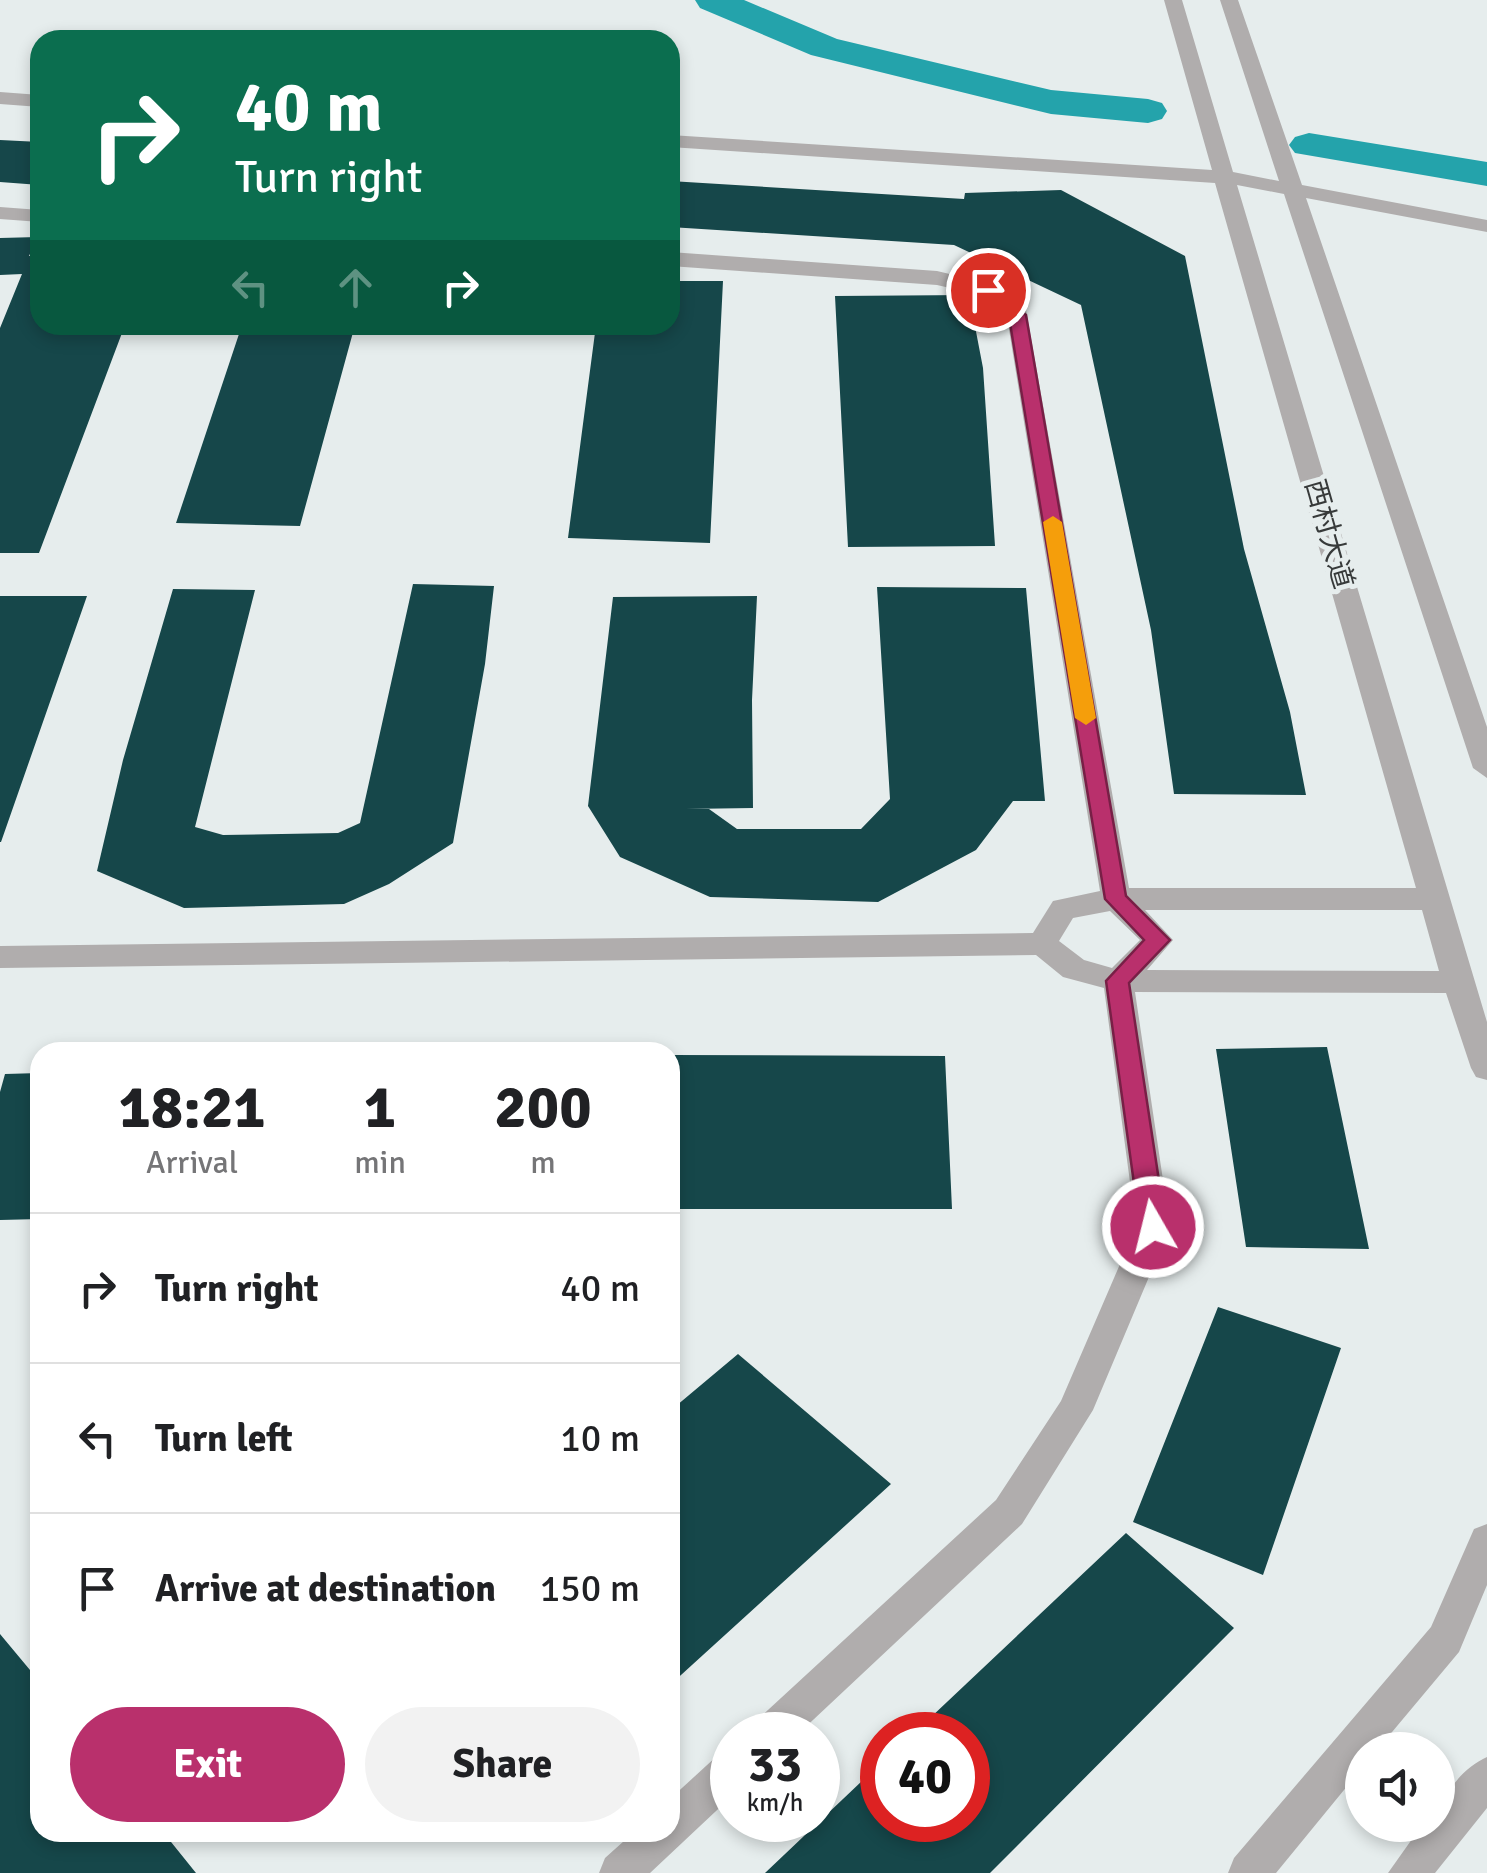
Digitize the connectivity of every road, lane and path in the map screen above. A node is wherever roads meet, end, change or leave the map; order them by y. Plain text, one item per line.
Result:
1 (1174, 0) edge
2 (1229, 0) edge
3 (0, 98) edge
4 (30, 100) edge
5 (680, 142) edge
6 (1226, 177) junction
7 (1290, 192) junction
8 (0, 213) edge
9 (30, 215) edge
10 (1487, 226) edge
11 (680, 261) edge
12 (1487, 768) edge
13 (1116, 899) junction
14 (1434, 899) junction
15 (1042, 944) junction
16 (0, 957) edge
17 (1118, 981) junction
18 (1458, 982) junction
19 (1487, 1068) edge
20 (1487, 1542) edge
21 (794, 1712) edge
22 (1487, 1778) edge
23 (710, 1790) edge
24 (680, 1818) edge
25 (653, 1842) edge
26 (620, 1873) edge
27 (1248, 1873) edge
28 (1409, 1873) edge

1 - 6 street, 西村大道
2 - 7 street
3 - 4 street
5 - 6 street
6 - 7 street
6 - 14 street, 西村大道
7 - 10 street
7 - 12 street
8 - 9 street
11 - 13 street
13 - 14 street
13 - 15 street
13 - 17 street
14 - 18 street, 西村大道
15 - 16 street
15 - 17 street
17 - 18 street
17 - 21 street
18 - 19 street, 西村大道
20 - 27 street
22 - 28 street
23 - 24 street
25 - 26 street

